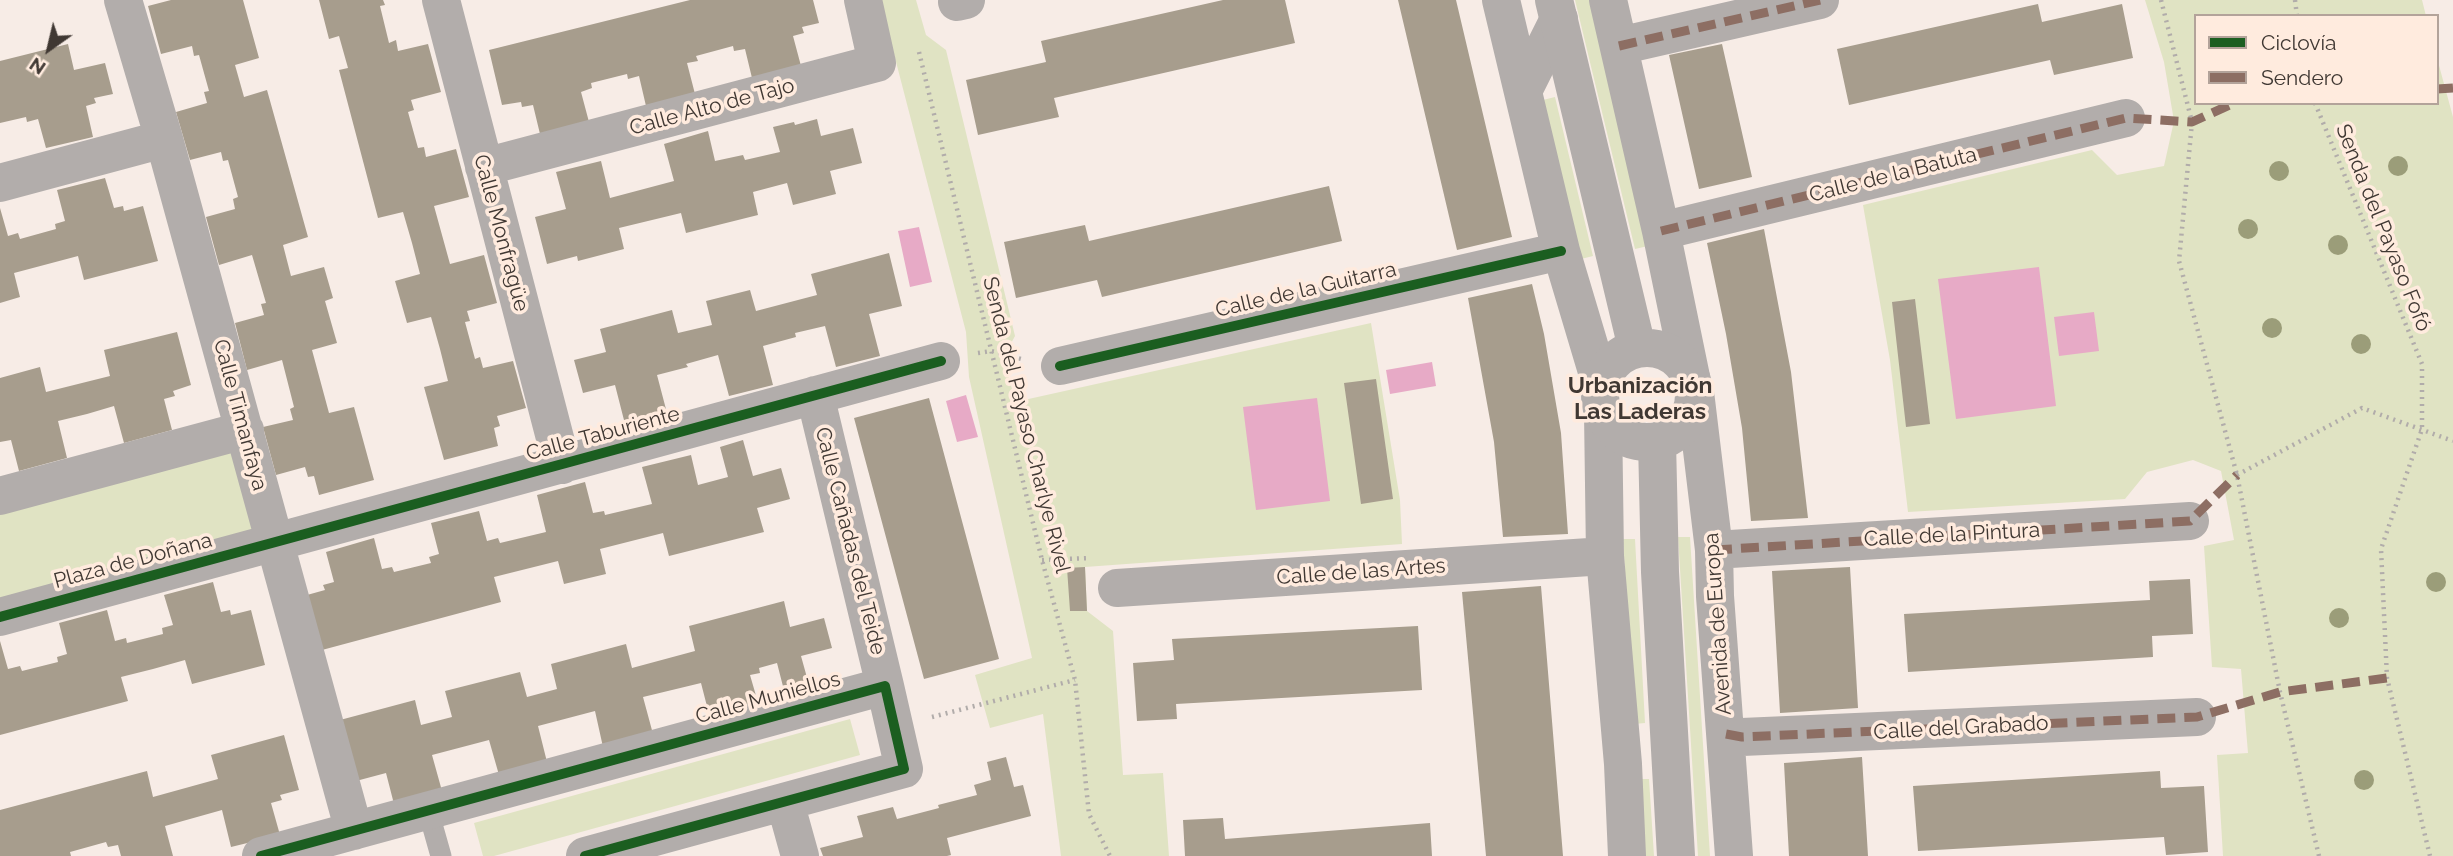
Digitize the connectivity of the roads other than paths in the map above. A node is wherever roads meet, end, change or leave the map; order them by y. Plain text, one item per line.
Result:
1 (123, 0) edge
2 (441, 0) edge
3 (863, 0) edge
4 (1501, 0) edge
5 (1608, 0) edge
6 (1819, 0) edge
7 (1557, 10) edge
8 (1619, 46) junction
9 (1523, 91) junction
10 (2126, 118) dead end
11 (164, 139) junction
12 (484, 167) junction
13 (0, 183) edge
14 (1661, 231) junction
15 (1562, 251) junction
16 (1637, 348) junction
17 (941, 361) road end
18 (1059, 366) road end
19 (1693, 385) junction
20 (815, 395) junction
21 (1602, 399) junction
22 (244, 430) junction
23 (1657, 441) junction
24 (562, 465) junction
25 (0, 496) edge
26 (2190, 521) dead end
27 (275, 542) junction
28 (1714, 550) junction
29 (1605, 556) junction
30 (1117, 588) dead end
31 (0, 617) edge
32 (884, 686) junction
33 (2197, 717) dead end
34 (1667, 719) junction
35 (1726, 734) junction
36 (1623, 764) junction
37 (785, 802) junction
38 (428, 810) junction
39 (354, 831) junction
40 (266, 855) edge
41 (441, 856) edge
42 (585, 856) edge
43 (800, 856) edge
44 (1627, 856) edge
45 (1676, 856) edge
46 (1734, 856) edge

1 - 11 street, Calle Timanfaya
2 - 12 street, Calle Monfragüe
3 - 12 street, Calle Alto de Tajo
4 - 9 street
5 - 8 street, Avenida de Europa
6 - 8 street
7 - 9 street
7 - 16 street
8 - 14 street, Avenida de Europa
9 - 15 street
10 - 14 street, Calle de la Batuta
11 - 13 street
11 - 22 street, Calle Timanfaya
12 - 24 street, Calle Monfragüe
14 - 19 street, Avenida de Europa
15 - 18 street, Calle de la Guitarra
15 - 21 street
16 - 19 street
16 - 21 street
17 - 20 street, Calle Taburiente
19 - 23 street
19 - 28 street, Avenida de Europa
20 - 24 street, Calle Taburiente
20 - 32 street, Calle Cañadas del Teide
21 - 23 street
21 - 29 street
22 - 25 street
22 - 27 street, Calle Timanfaya
23 - 34 street
24 - 27 street, Calle Taburiente
26 - 28 street, Calle de la Pintura
27 - 31 street, Plaza de Doñana
27 - 39 street, Calle Timanfaya
28 - 35 street, Avenida de Europa
29 - 30 street, Calle de las Artes
29 - 36 street
32 - 37 street
32 - 38 street, Calle Muniellos
33 - 35 street, Calle del Grabado
34 - 36 street
34 - 45 street
35 - 46 street, Avenida de Europa
36 - 44 street
37 - 42 street
37 - 43 street
38 - 39 street, Calle Muniellos
38 - 41 lane
39 - 40 street, Calle Muniellos

